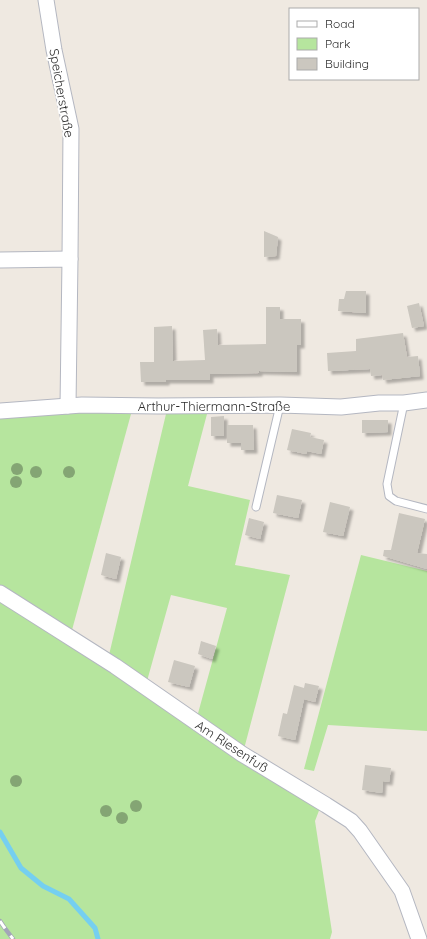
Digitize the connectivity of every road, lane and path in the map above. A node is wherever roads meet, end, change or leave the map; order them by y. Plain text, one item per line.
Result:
1 (46, 0) edge
2 (70, 259) junction
3 (0, 260) edge
4 (427, 400) edge
5 (404, 403) junction
6 (280, 405) junction
7 (68, 406) junction
8 (0, 411) edge
9 (256, 507) dead end
10 (427, 509) edge
11 (0, 593) edge
12 (419, 939) edge

1 - 2 street, Speicherstraße
2 - 3 street
2 - 7 street, Speicherstraße
4 - 5 street, Arthur-Thiermann-Straße
5 - 6 street, Arthur-Thiermann-Straße
5 - 10 lane
6 - 7 street, Arthur-Thiermann-Straße
6 - 9 lane
7 - 8 street, Arthur-Thiermann-Straße
11 - 12 street, Am Riesenfuß

